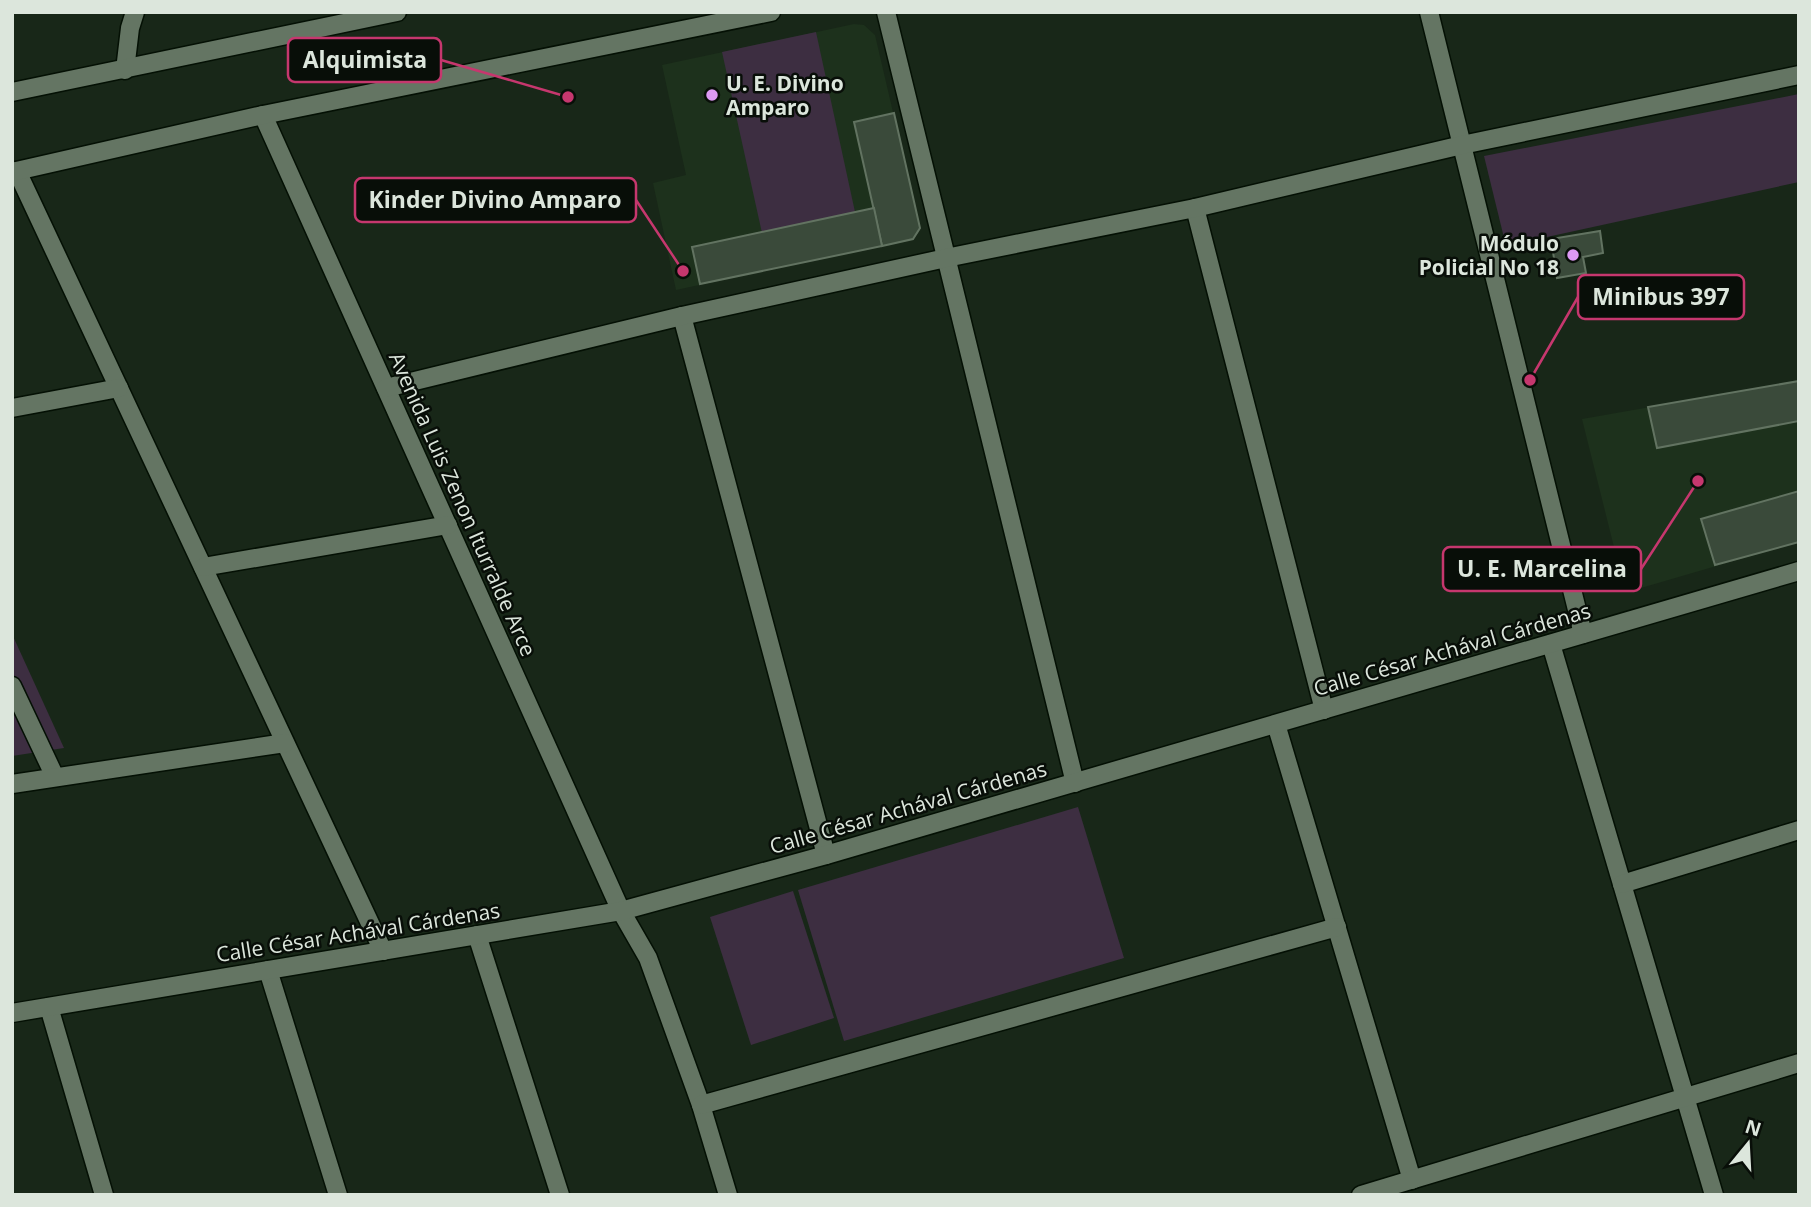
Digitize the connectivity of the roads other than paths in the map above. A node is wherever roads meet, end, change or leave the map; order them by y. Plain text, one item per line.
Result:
1 (135, 12) edge
2 (397, 12) edge
3 (771, 12) edge
4 (887, 12) edge
5 (1429, 12) edge
6 (125, 69) junction
7 (1799, 75) edge
8 (12, 92) edge
9 (263, 115) junction
10 (1462, 145) junction
11 (15, 171) edge
12 (1195, 208) junction
13 (946, 258) junction
14 (682, 316) junction
15 (119, 388) junction
16 (386, 388) junction
17 (12, 408) edge
18 (448, 525) junction
19 (203, 567) junction
20 (1799, 571) edge
21 (1583, 634) junction
22 (1551, 644) junction
23 (12, 686) edge
24 (1324, 710) junction
25 (1276, 724) junction
26 (285, 743) junction
27 (55, 777) junction
28 (12, 783) edge
29 (1075, 783) junction
30 (1799, 830) edge
31 (826, 855) junction
32 (1622, 884) junction
33 (621, 911) junction
34 (1337, 927) junction
35 (477, 935) junction
36 (383, 951) junction
37 (268, 970) junction
38 (49, 1007) junction
39 (12, 1013) edge
40 (1799, 1063) edge
41 (1685, 1096) junction
42 (701, 1105) junction
43 (1412, 1180) junction
44 (104, 1195) edge
45 (338, 1195) edge
46 (559, 1195) edge
47 (728, 1195) edge
48 (1362, 1195) edge
49 (1714, 1195) edge

1 - 6 street
2 - 6 street
3 - 9 street
4 - 13 street
5 - 10 street
6 - 8 street
7 - 10 street
9 - 11 street
9 - 16 street, Avenida Luis Zenon Iturralde Arce
10 - 12 street
10 - 21 street
11 - 15 street
12 - 13 street
12 - 24 street
13 - 14 street
13 - 29 street
14 - 16 street
14 - 31 street
15 - 17 street
15 - 19 street
16 - 18 street, Avenida Luis Zenon Iturralde Arce
18 - 19 street
18 - 33 street, Avenida Luis Zenon Iturralde Arce
19 - 26 street
20 - 21 street, Calle César Achával Cárdenas
21 - 22 street, Calle César Achával Cárdenas
22 - 24 street, Calle César Achával Cárdenas
22 - 32 street
23 - 27 street
24 - 25 street, Calle César Achával Cárdenas
25 - 29 street, Calle César Achával Cárdenas
25 - 34 street
26 - 27 street
26 - 36 street
27 - 28 street
29 - 31 street, Calle César Achával Cárdenas
30 - 32 street
31 - 33 street, Calle César Achával Cárdenas
32 - 41 street
33 - 35 street, Calle César Achával Cárdenas
33 - 42 street, Avenida Luis Zenon Iturralde Arce
34 - 42 street
34 - 43 street
35 - 36 street, Calle César Achával Cárdenas
35 - 46 street
36 - 37 street, Calle César Achával Cárdenas
37 - 38 street, Calle César Achával Cárdenas
37 - 45 street
38 - 39 street, Calle César Achával Cárdenas
38 - 44 street
40 - 41 street
41 - 43 street
41 - 49 street
42 - 47 street, Avenida Luis Zenon Iturralde Arce
43 - 48 street

